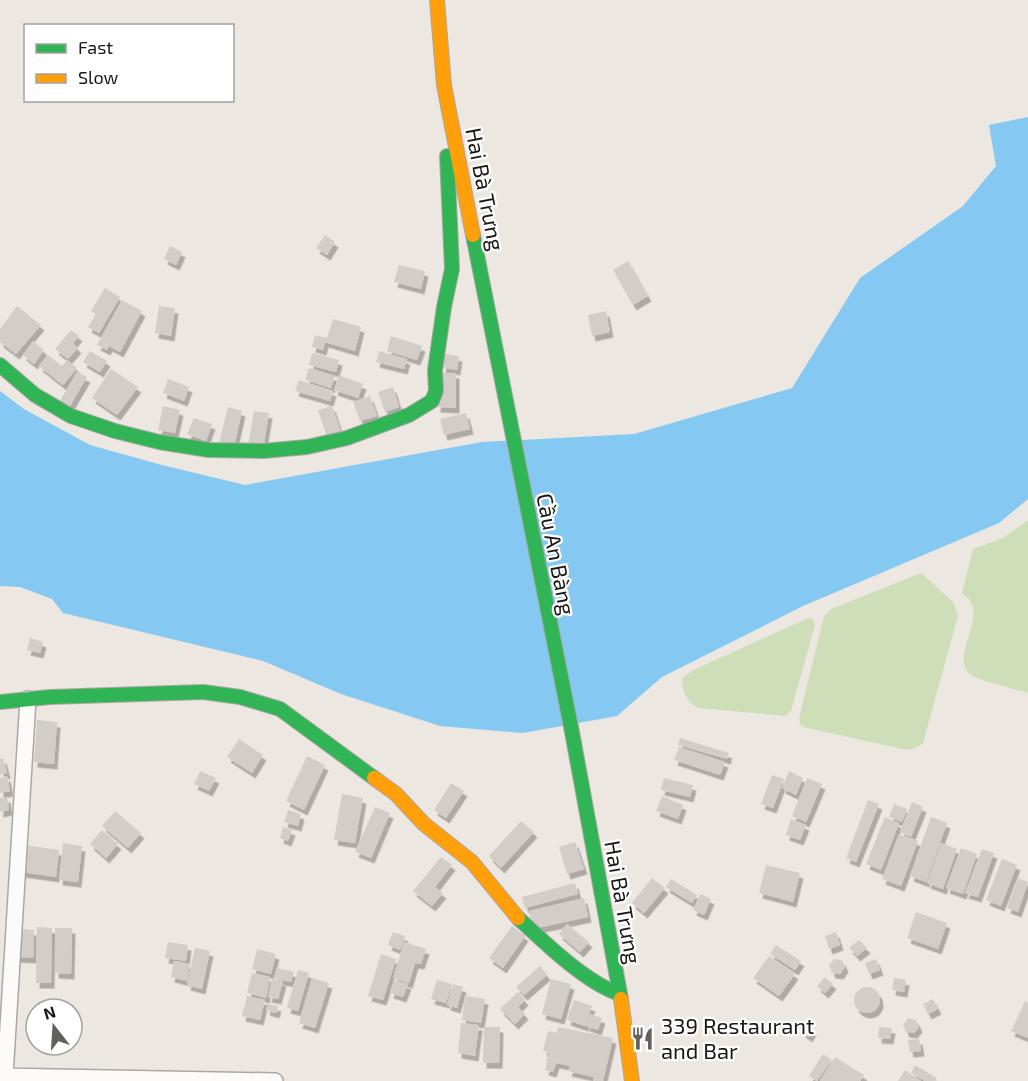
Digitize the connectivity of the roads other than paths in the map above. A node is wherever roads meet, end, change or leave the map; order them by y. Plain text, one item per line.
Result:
1 (437, 0) edge
2 (449, 110) junction
3 (0, 365) edge
4 (502, 385) joint
5 (28, 699) junction
6 (0, 702) edge
7 (572, 732) joint
8 (620, 994) junction
9 (3, 1076) edge
10 (56, 1079) edge
11 (275, 1081) edge
12 (632, 1081) edge

1 - 2 street, Hai Bà Trưng
2 - 3 street
2 - 4 street, Hai Bà Trưng
4 - 7 street, Cầu An Bàng
5 - 6 street
5 - 8 street
5 - 9 street
7 - 8 street, Hai Bà Trưng
8 - 12 street, Hai Bà Trưng
9 - 10 street
10 - 11 street

